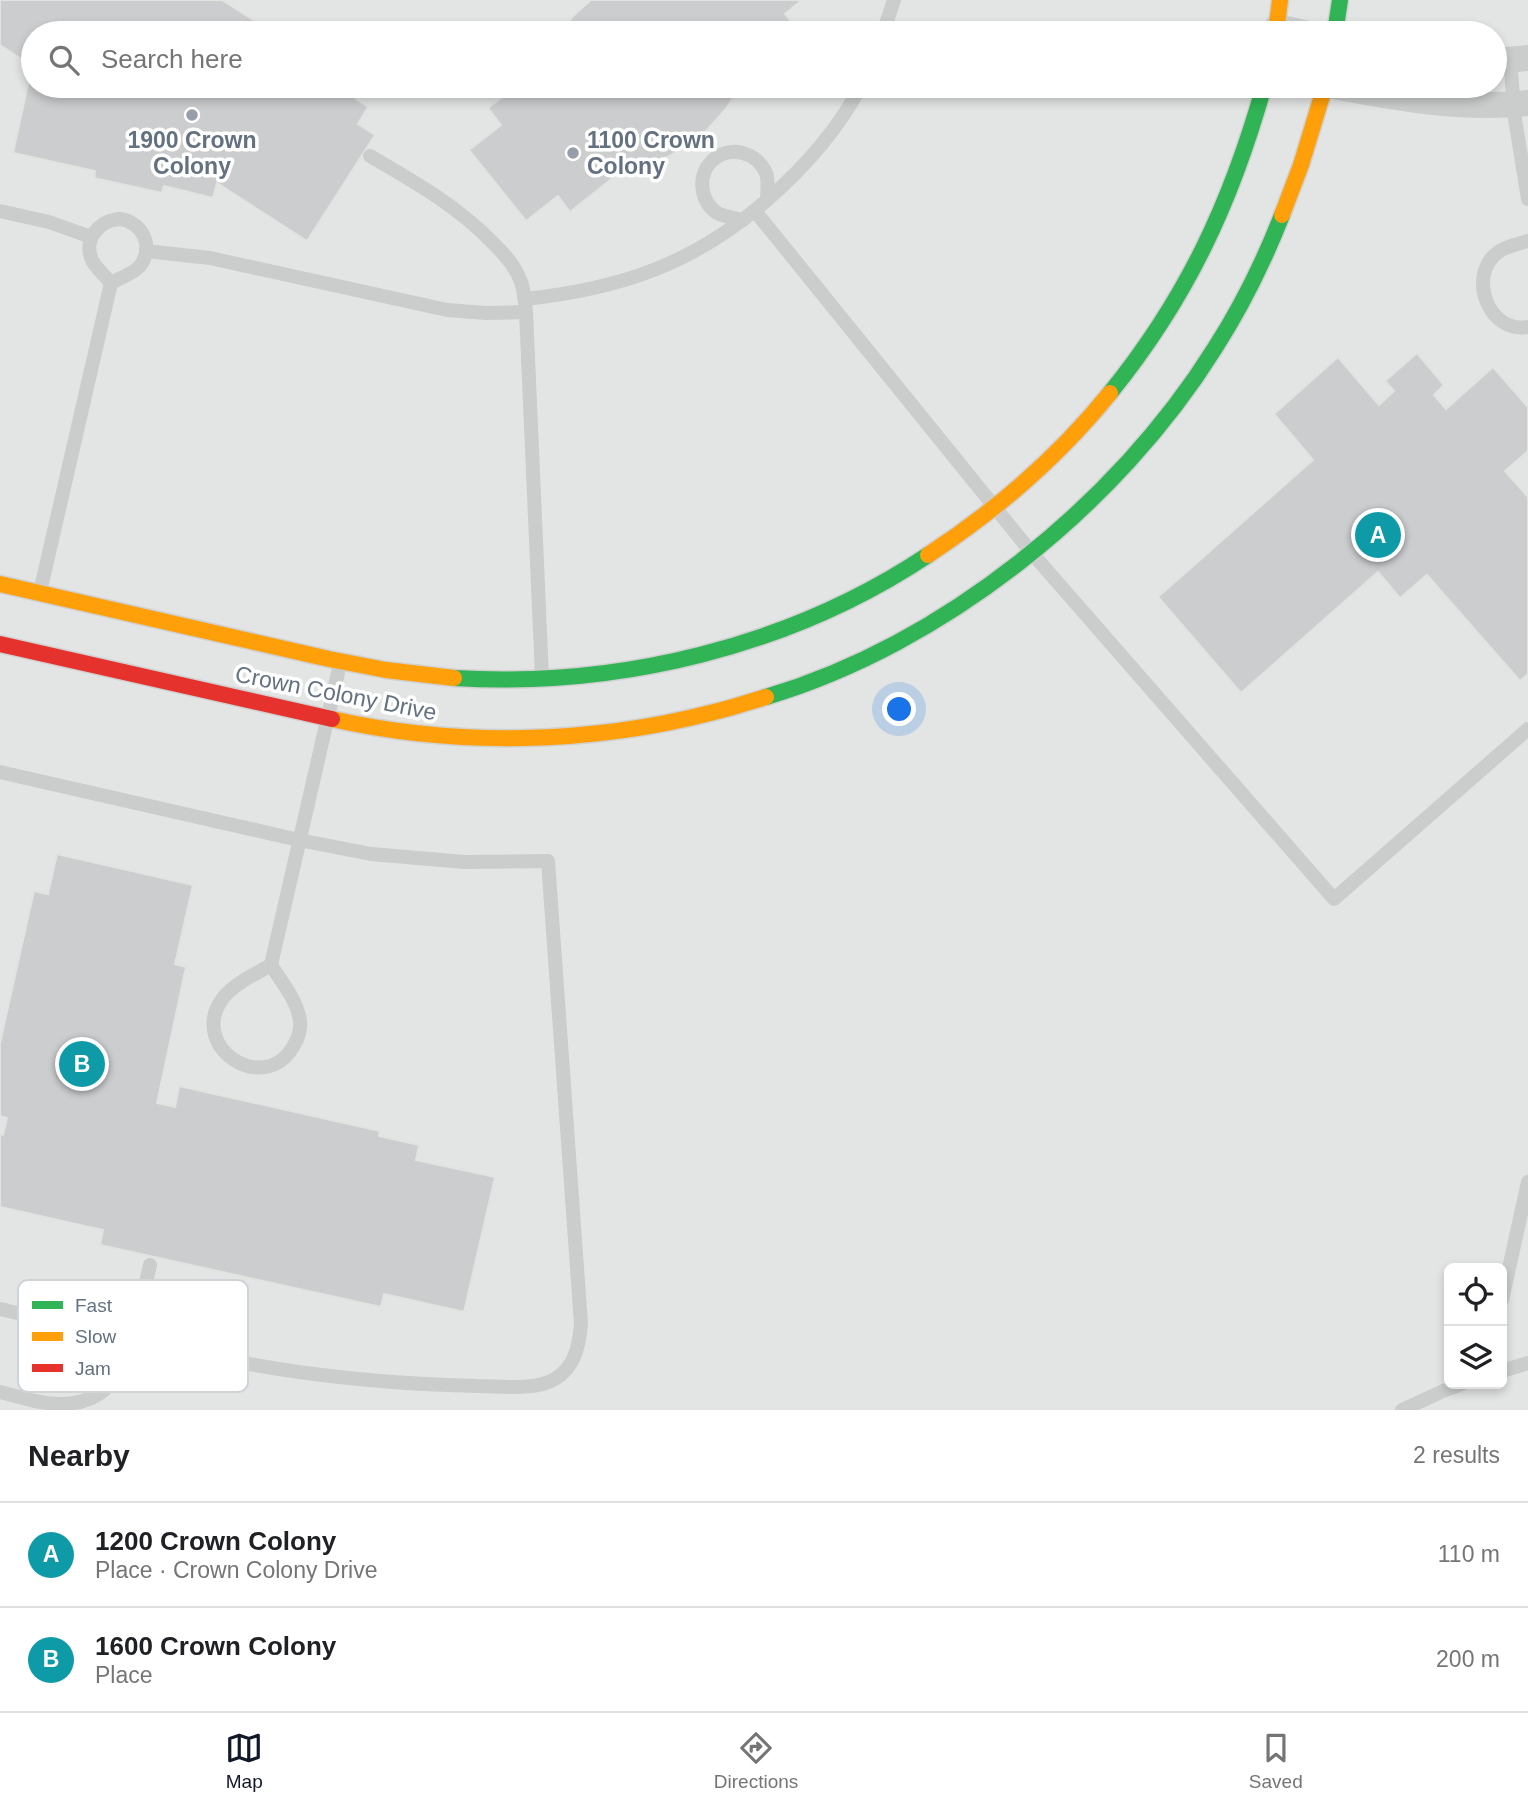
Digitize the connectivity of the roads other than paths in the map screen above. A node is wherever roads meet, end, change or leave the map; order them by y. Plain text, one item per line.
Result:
1 (894, 0) edge
2 (1280, 0) edge
3 (1340, 0) edge
4 (887, 21) edge
5 (1277, 21) edge
6 (1337, 21) edge
7 (1511, 59) edge
8 (853, 98) edge
9 (1260, 98) edge
10 (1322, 98) edge
11 (1396, 98) edge
12 (1521, 103) edge
13 (370, 156) dead end
14 (1528, 199) edge
15 (767, 200) junction
16 (0, 211) edge
17 (749, 215) junction
18 (92, 237) junction
19 (1528, 241) edge
20 (146, 251) junction
21 (111, 283) junction
22 (525, 306) junction
23 (1528, 327) edge
24 (994, 506) junction
25 (1031, 552) junction
26 (0, 584) edge
27 (40, 593) junction
28 (0, 644) edge
29 (340, 662) junction
30 (542, 678) junction
31 (327, 719) junction
32 (1528, 730) edge
33 (0, 772) edge
34 (299, 840) junction
35 (271, 965) junction
36 (1528, 1182) edge
37 (150, 1265) dead end
38 (1507, 1277) edge
39 (147, 1280) edge
40 (0, 1309) edge
41 (18, 1313) edge
42 (1528, 1363) edge
43 (248, 1364) edge
44 (1507, 1369) edge
45 (1448, 1389) edge
46 (0, 1392) edge
47 (99, 1392) edge
48 (1402, 1410) edge

1 - 4 lane
2 - 5 street
3 - 6 street
7 - 12 lane
8 - 15 lane
9 - 24 street, Crown Colony Drive
10 - 25 street, Crown Colony Drive
11 - 12 street
12 - 14 lane
13 - 22 lane
15 - 17 lane
15 - 17 lane
16 - 18 lane
17 - 22 lane
17 - 24 lane
18 - 20 lane
18 - 21 lane
19 - 23 lane
20 - 21 lane
20 - 22 lane
21 - 27 lane
22 - 30 lane
24 - 25 lane
24 - 30 street, Crown Colony Drive
25 - 31 street, Crown Colony Drive
25 - 32 lane
26 - 27 street, Crown Colony Drive
27 - 29 street, Crown Colony Drive
28 - 31 street, Crown Colony Drive
29 - 30 street, Crown Colony Drive
29 - 31 lane
31 - 34 lane
33 - 34 lane
34 - 35 lane
34 - 43 lane
35 - 35 lane
36 - 38 lane
37 - 39 lane
40 - 41 lane
42 - 44 lane
45 - 48 lane
46 - 47 lane

